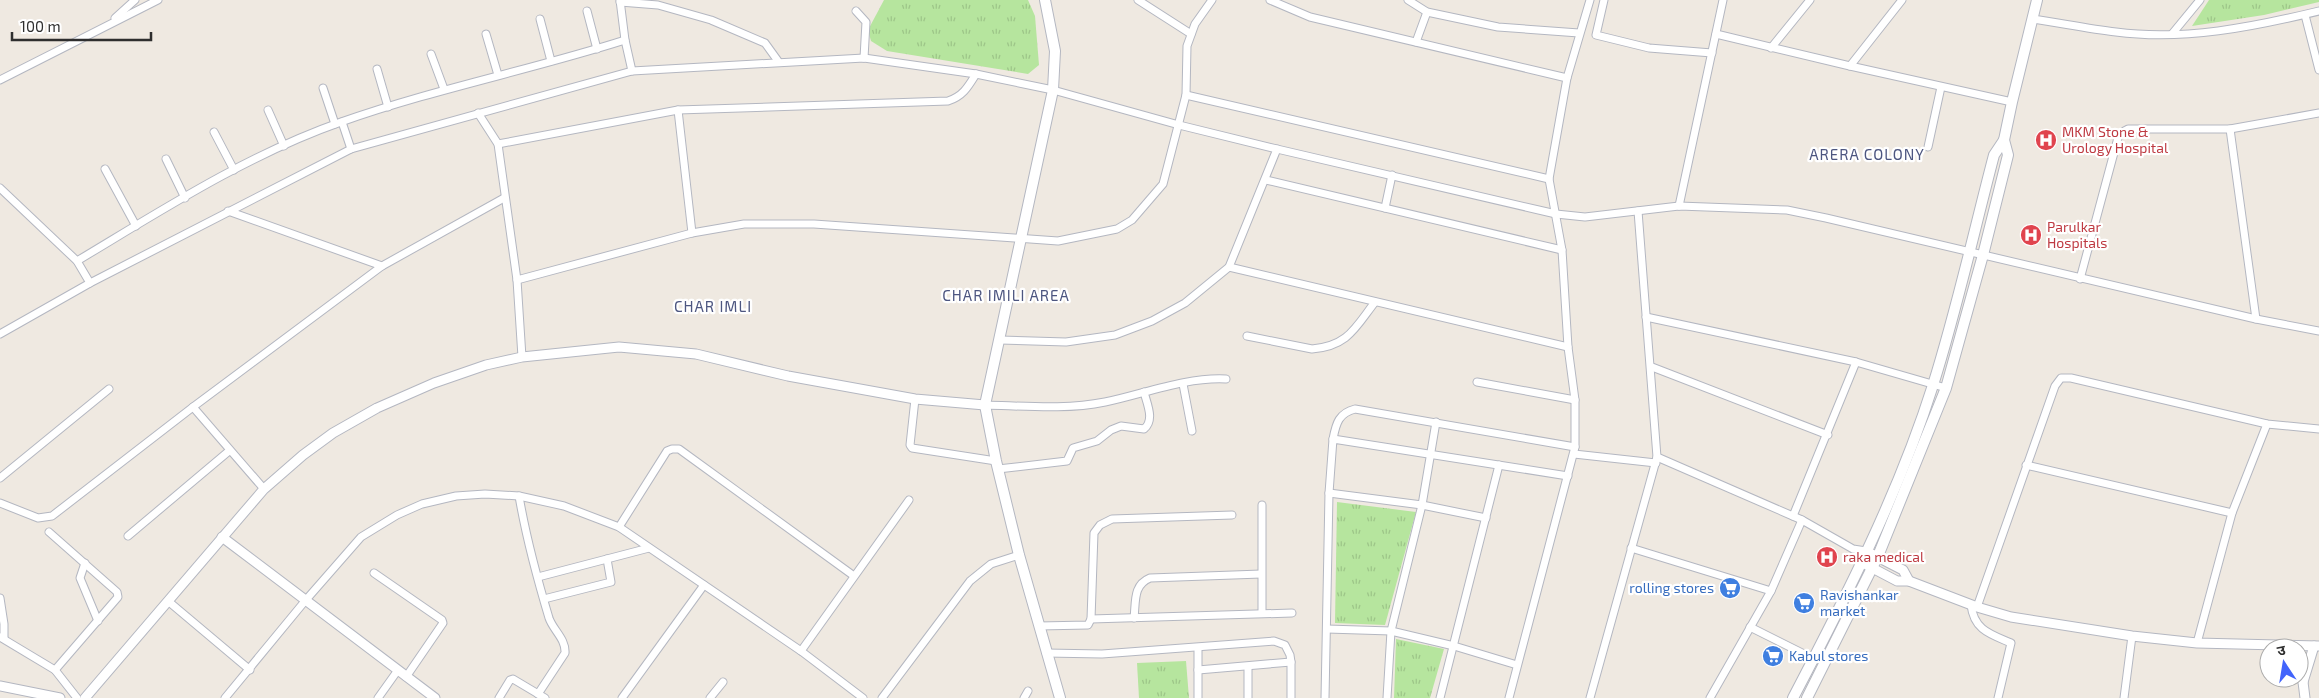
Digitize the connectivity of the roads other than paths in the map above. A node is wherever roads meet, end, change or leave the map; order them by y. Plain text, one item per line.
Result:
1 (135, 0) edge
2 (158, 0) edge
3 (1045, 0) edge
4 (1138, 0) edge
5 (1212, 0) edge
6 (1270, 0) edge
7 (1408, 0) edge
8 (1590, 0) edge
9 (1604, 0) edge
10 (1723, 0) edge
11 (1810, 0) edge
12 (1902, 0) edge
13 (2037, 0) edge
14 (2200, 0) edge
15 (620, 1) edge
16 (587, 11) dead end
17 (856, 11) dead end
18 (2319, 11) edge
19 (1427, 12) junction
20 (2305, 15) junction
21 (2033, 18) junction
22 (540, 19) dead end
23 (108, 25) junction
24 (1579, 33) junction
25 (486, 34) dead end
26 (1191, 34) junction
27 (1716, 34) junction
28 (2172, 34) junction
29 (625, 40) junction
30 (1416, 42) junction
31 (1771, 48) junction
32 (597, 49) junction
33 (1712, 53) junction
34 (431, 54) dead end
35 (864, 58) junction
36 (551, 61) junction
37 (778, 61) junction
38 (1850, 66) junction
39 (377, 70) dead end
40 (2319, 70) edge
41 (632, 71) junction
42 (976, 74) junction
43 (498, 75) junction
44 (1567, 78) junction
45 (0, 80) edge
46 (1941, 87) junction
47 (323, 88) dead end
48 (444, 89) junction
49 (1053, 90) junction
50 (1186, 95) junction
51 (2012, 102) junction
52 (388, 107) junction
53 (268, 110) dead end
54 (678, 110) junction
55 (478, 113) junction
56 (2319, 113) edge
57 (338, 123) junction
58 (1179, 125) junction
59 (2230, 129) junction
60 (214, 132) dead end
61 (2004, 140) junction
62 (498, 144) junction
63 (284, 146) junction
64 (1928, 147) dead end
65 (351, 149) junction
66 (1277, 149) junction
67 (166, 159) dead end
68 (105, 169) dead end
69 (234, 170) junction
70 (1392, 175) junction
71 (1550, 179) junction
72 (1266, 180) junction
73 (0, 188) edge
74 (184, 198) junction
75 (504, 198) junction
76 (1679, 206) junction
77 (1385, 208) junction
78 (228, 211) junction
79 (1638, 211) junction
80 (1556, 214) junction
81 (136, 226) junction
82 (692, 233) junction
83 (1020, 240) junction
84 (1562, 250) junction
85 (1969, 252) junction
86 (1983, 255) junction
87 (77, 262) junction
88 (382, 266) junction
89 (1229, 267) junction
90 (2080, 279) junction
91 (517, 280) junction
92 (90, 283) junction
93 (1375, 302) junction
94 (1646, 317) junction
95 (2256, 320) junction
96 (2319, 331) edge
97 (0, 334) edge
98 (1247, 336) dead end
99 (1000, 340) junction
100 (1568, 347) junction
101 (522, 357) junction
102 (1856, 362) junction
103 (1652, 367) junction
104 (1226, 379) dead end
105 (1477, 382) dead end
106 (1183, 384) junction
107 (1933, 384) junction
108 (1946, 388) junction
109 (109, 389) dead end
110 (1144, 392) junction
111 (915, 399) junction
112 (1575, 400) junction
113 (985, 405) junction
114 (193, 407) junction
115 (1436, 422) junction
116 (2266, 424) junction
117 (2319, 429) edge
118 (1192, 431) dead end
119 (1828, 434) junction
120 (1333, 439) junction
121 (229, 450) junction
122 (1575, 451) junction
123 (1431, 453) junction
124 (1656, 460) junction
125 (997, 465) junction
126 (1499, 465) junction
127 (2026, 465) junction
128 (1568, 476) junction
129 (0, 478) edge
130 (264, 488) junction
131 (1329, 493) junction
132 (519, 496) junction
133 (909, 500) dead end
134 (0, 503) edge
135 (1262, 505) dead end
136 (1422, 505) junction
137 (2232, 513) junction
138 (1232, 515) dead end
139 (1793, 516) junction
140 (1486, 518) junction
141 (1802, 520) junction
142 (619, 526) junction
143 (49, 532) dead end
144 (128, 536) dead end
145 (222, 537) junction
146 (649, 548) junction
147 (1631, 548) junction
148 (1853, 549) junction
149 (1866, 551) junction
150 (1019, 554) junction
151 (1878, 556) junction
152 (607, 559) junction
153 (1861, 562) junction
154 (85, 563) junction
155 (1872, 569) junction
156 (374, 572) dead end
157 (1261, 574) junction
158 (854, 576) junction
159 (538, 577) junction
160 (1909, 581) junction
161 (704, 585) junction
162 (1771, 591) junction
163 (0, 598) edge
164 (544, 599) junction
165 (168, 601) junction
166 (305, 601) junction
167 (1974, 606) junction
168 (1262, 613) junction
169 (1292, 613) dead end
170 (1134, 618) junction
171 (1091, 619) junction
172 (98, 621) junction
173 (1039, 626) junction
174 (1750, 627) junction
175 (1327, 629) junction
176 (1391, 631) junction
177 (2132, 636) junction
178 (2, 637) edge
179 (2198, 643) junction
180 (1454, 646) junction
181 (2259, 646) edge
182 (2316, 646) edge
183 (1198, 648) junction
184 (801, 651) junction
185 (1046, 654) junction
186 (1814, 659) junction
187 (1291, 662) junction
188 (1517, 665) junction
189 (2309, 665) edge
190 (1248, 667) junction
191 (55, 670) junction
192 (250, 670) junction
193 (398, 670) junction
194 (1198, 670) junction
195 (406, 677) junction
196 (723, 682) dead end
197 (0, 686) edge
198 (538, 694) junction
199 (53, 697) edge
200 (77, 698) edge
201 (85, 698) edge
202 (225, 698) edge
203 (378, 698) edge
204 (435, 698) edge
205 (499, 698) edge
206 (545, 698) edge
207 (622, 698) edge
208 (710, 698) edge
209 (863, 698) edge
210 (882, 698) edge
211 (1060, 698) edge
212 (1198, 698) edge
213 (1248, 698) edge
214 (1291, 698) edge
215 (1325, 698) edge
216 (1387, 698) edge
217 (1440, 698) edge
218 (1509, 698) edge
219 (1590, 698) edge
220 (1710, 698) edge
221 (1793, 698) edge
222 (1806, 698) edge
223 (1998, 698) edge
224 (2124, 698) edge

1 - 23 street
2 - 23 street
3 - 49 main road
4 - 26 street
5 - 26 street
6 - 30 street
7 - 19 street
8 - 24 street
9 - 33 street
10 - 27 street
11 - 31 street
12 - 38 street
13 - 21 main road
14 - 28 street
15 - 29 street
15 - 37 street
16 - 32 street
17 - 35 street
18 - 20 street
19 - 24 street
19 - 30 street
20 - 28 street
20 - 40 street
21 - 28 street
21 - 51 main road
22 - 36 street
23 - 45 street
24 - 44 street
25 - 43 street
26 - 50 street
27 - 31 street
27 - 33 street
29 - 32 street
29 - 41 street
30 - 44 street
31 - 38 street
32 - 36 street
33 - 76 street
34 - 48 street
35 - 37 street
35 - 42 street
36 - 43 street
37 - 41 street
38 - 46 street
39 - 52 street
41 - 55 street
42 - 49 street
42 - 54 street
43 - 48 street
44 - 71 street
46 - 51 street
46 - 64 street
47 - 57 street
48 - 52 street
49 - 58 street
49 - 83 main road
50 - 58 street
50 - 71 street
51 - 61 main road
52 - 57 street
53 - 63 street
54 - 62 street
54 - 82 street
55 - 62 street
55 - 65 street
56 - 59 street
57 - 63 street
57 - 65 street
58 - 66 street
58 - 83 street
59 - 90 street
59 - 95 street
60 - 69 street
61 - 85 main road
61 - 86 main road
62 - 75 street
63 - 69 street
65 - 78 street
66 - 70 street
66 - 72 street
67 - 74 street
68 - 81 street
69 - 74 street
70 - 77 street
70 - 80 street
71 - 80 street
72 - 77 street
72 - 89 street
73 - 87 street
74 - 81 street
75 - 88 street
75 - 91 street
76 - 79 street
76 - 85 street
77 - 84 street
78 - 88 street
78 - 92 street
79 - 80 street
79 - 94 street
80 - 84 street
81 - 87 street
82 - 83 street
82 - 91 street
83 - 99 main road
84 - 100 street
85 - 86 street
85 - 107 main road
86 - 90 street
86 - 108 main road
87 - 92 street
88 - 114 street
89 - 93 street
89 - 99 street
90 - 95 street
91 - 101 street
92 - 97 street
93 - 98 street
93 - 100 street
94 - 102 street
94 - 103 street
95 - 96 street
99 - 113 main road
100 - 112 street
101 - 111 street
101 - 130 street
102 - 107 street
102 - 119 street
103 - 119 street
103 - 124 street
104 - 106 street
105 - 112 street
106 - 110 street
106 - 118 street
107 - 108 street
107 - 149 main road
108 - 151 main road
109 - 129 street
110 - 113 street
110 - 125 street
111 - 113 street
111 - 125 street
112 - 122 street
113 - 125 main road
114 - 121 street
114 - 134 street
115 - 120 street
115 - 122 street
115 - 123 street
116 - 117 street
116 - 127 street
116 - 137 street
119 - 139 street
120 - 123 street
120 - 131 street
121 - 130 street
121 - 144 street
122 - 124 street
122 - 128 street
123 - 126 street
123 - 136 street
124 - 139 street
124 - 147 street
125 - 150 main road
126 - 128 street
126 - 140 street
127 - 137 street
127 - 167 street
128 - 188 street
130 - 145 street
131 - 136 street
131 - 175 street
132 - 142 street
132 - 159 street
132 - 166 street
133 - 158 street
135 - 157 street
136 - 140 street
136 - 176 street
137 - 179 street
138 - 171 street
139 - 141 street
140 - 180 street
141 - 148 street
141 - 162 street
142 - 146 street
142 - 158 street
143 - 154 street
145 - 165 street
145 - 166 street
146 - 152 street
146 - 161 street
147 - 162 street
147 - 219 street
148 - 149 street
148 - 153 street
149 - 151 street
149 - 153 main road
150 - 173 main road
150 - 210 street
151 - 155 main road
151 - 160 street
152 - 159 street
152 - 164 street
153 - 155 street
153 - 186 main road
154 - 172 street
154 - 172 street
155 - 160 street
155 - 222 main road
156 - 195 street
157 - 168 street
157 - 170 street
158 - 184 street
159 - 164 street
160 - 167 street
161 - 184 street
161 - 207 street
162 - 174 street
163 - 178 street
164 - 198 street
165 - 192 street
165 - 201 street
166 - 192 street
166 - 193 street
167 - 177 street
167 - 223 street
168 - 169 street
168 - 170 street
170 - 171 street
171 - 173 street
172 - 191 street
173 - 185 main road
174 - 186 street
174 - 220 street
175 - 176 street
175 - 215 street
176 - 180 street
176 - 216 street
177 - 179 street
177 - 224 street
178 - 191 street
179 - 181 street
180 - 188 street
180 - 217 street
182 - 189 street
183 - 185 street
183 - 187 street
183 - 194 street
184 - 209 street
185 - 211 main road
186 - 221 main road
187 - 190 street
187 - 214 street
188 - 218 street
190 - 194 street
190 - 213 street
191 - 200 street
192 - 202 street
193 - 195 street
193 - 203 street
194 - 212 street
195 - 204 street
196 - 208 street
197 - 199 street
198 - 205 street
198 - 206 street

